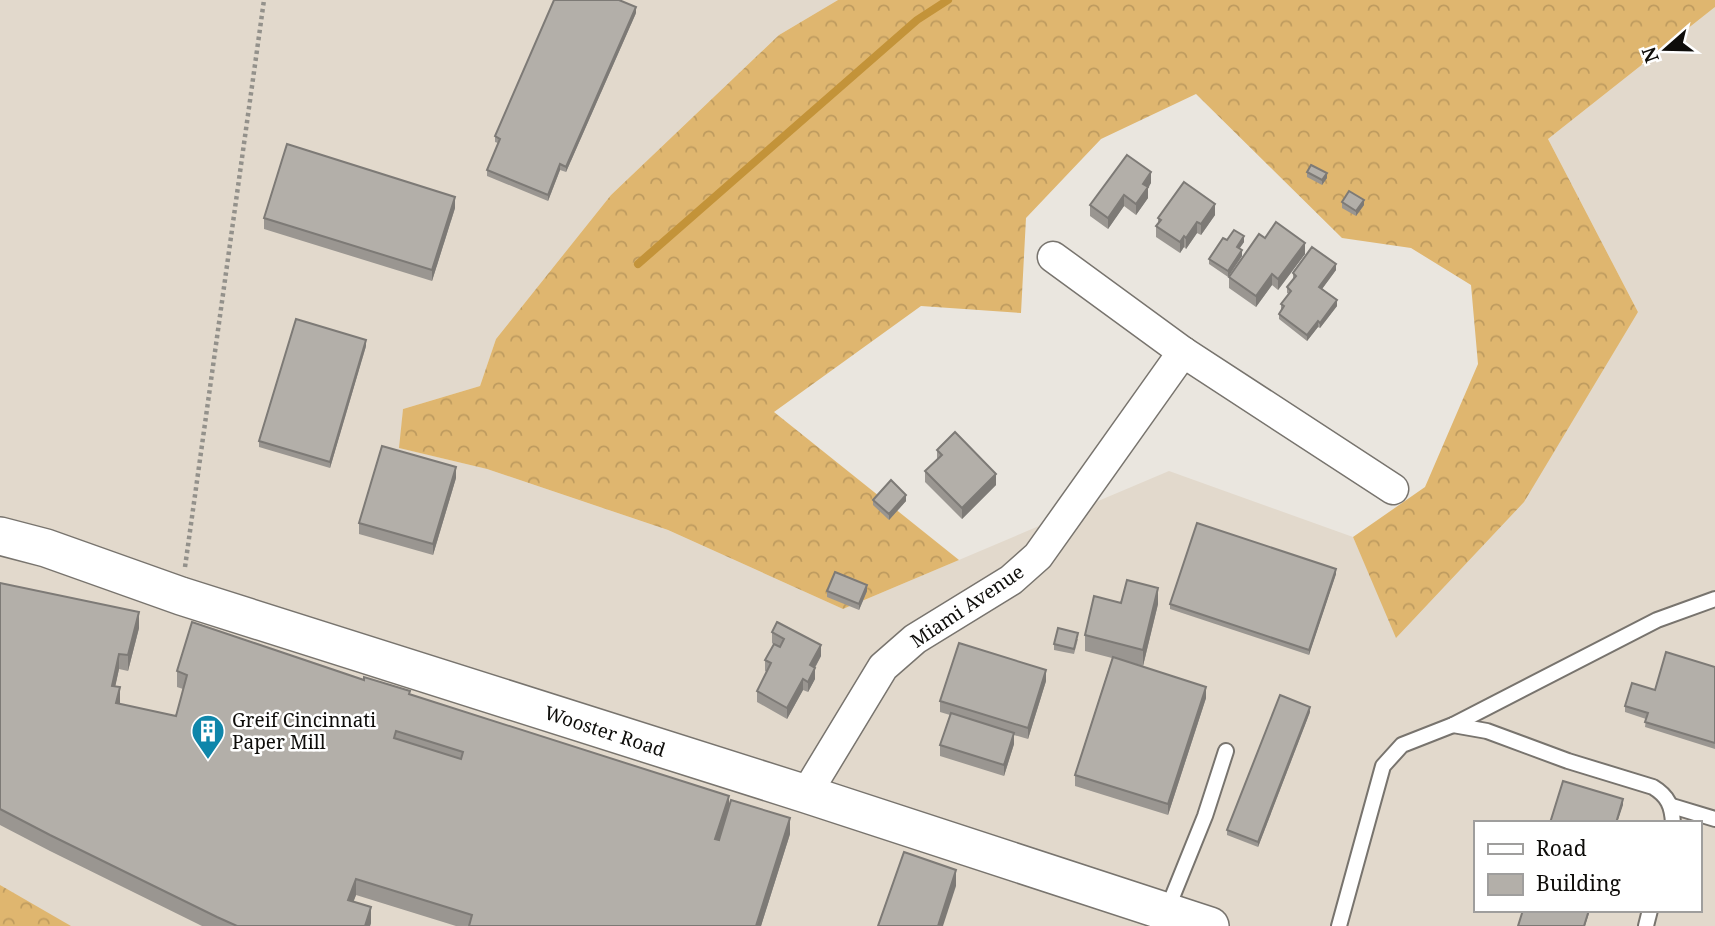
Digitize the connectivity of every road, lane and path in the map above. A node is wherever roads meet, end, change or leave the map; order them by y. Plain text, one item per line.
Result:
1 (264, 0) edge
2 (1053, 257) dead end
3 (1183, 352) junction
4 (1393, 489) dead end
5 (0, 536) edge
6 (181, 596) junction
7 (1715, 599) edge
8 (1453, 726) junction
9 (1226, 751) dead end
10 (806, 794) junction
11 (1672, 806) junction
12 (1715, 819) edge
13 (1673, 821) edge
14 (1167, 912) junction
15 (1210, 926) edge
16 (1339, 926) edge

1 - 6 path
2 - 3 street
3 - 4 street
3 - 10 street, Miami Avenue
5 - 6 street, Wooster Road
6 - 10 street, Wooster Road
7 - 8 lane
8 - 11 lane
8 - 16 lane
9 - 14 lane
10 - 14 street, Wooster Road
11 - 12 lane
11 - 13 lane
14 - 15 street, Wooster Road

